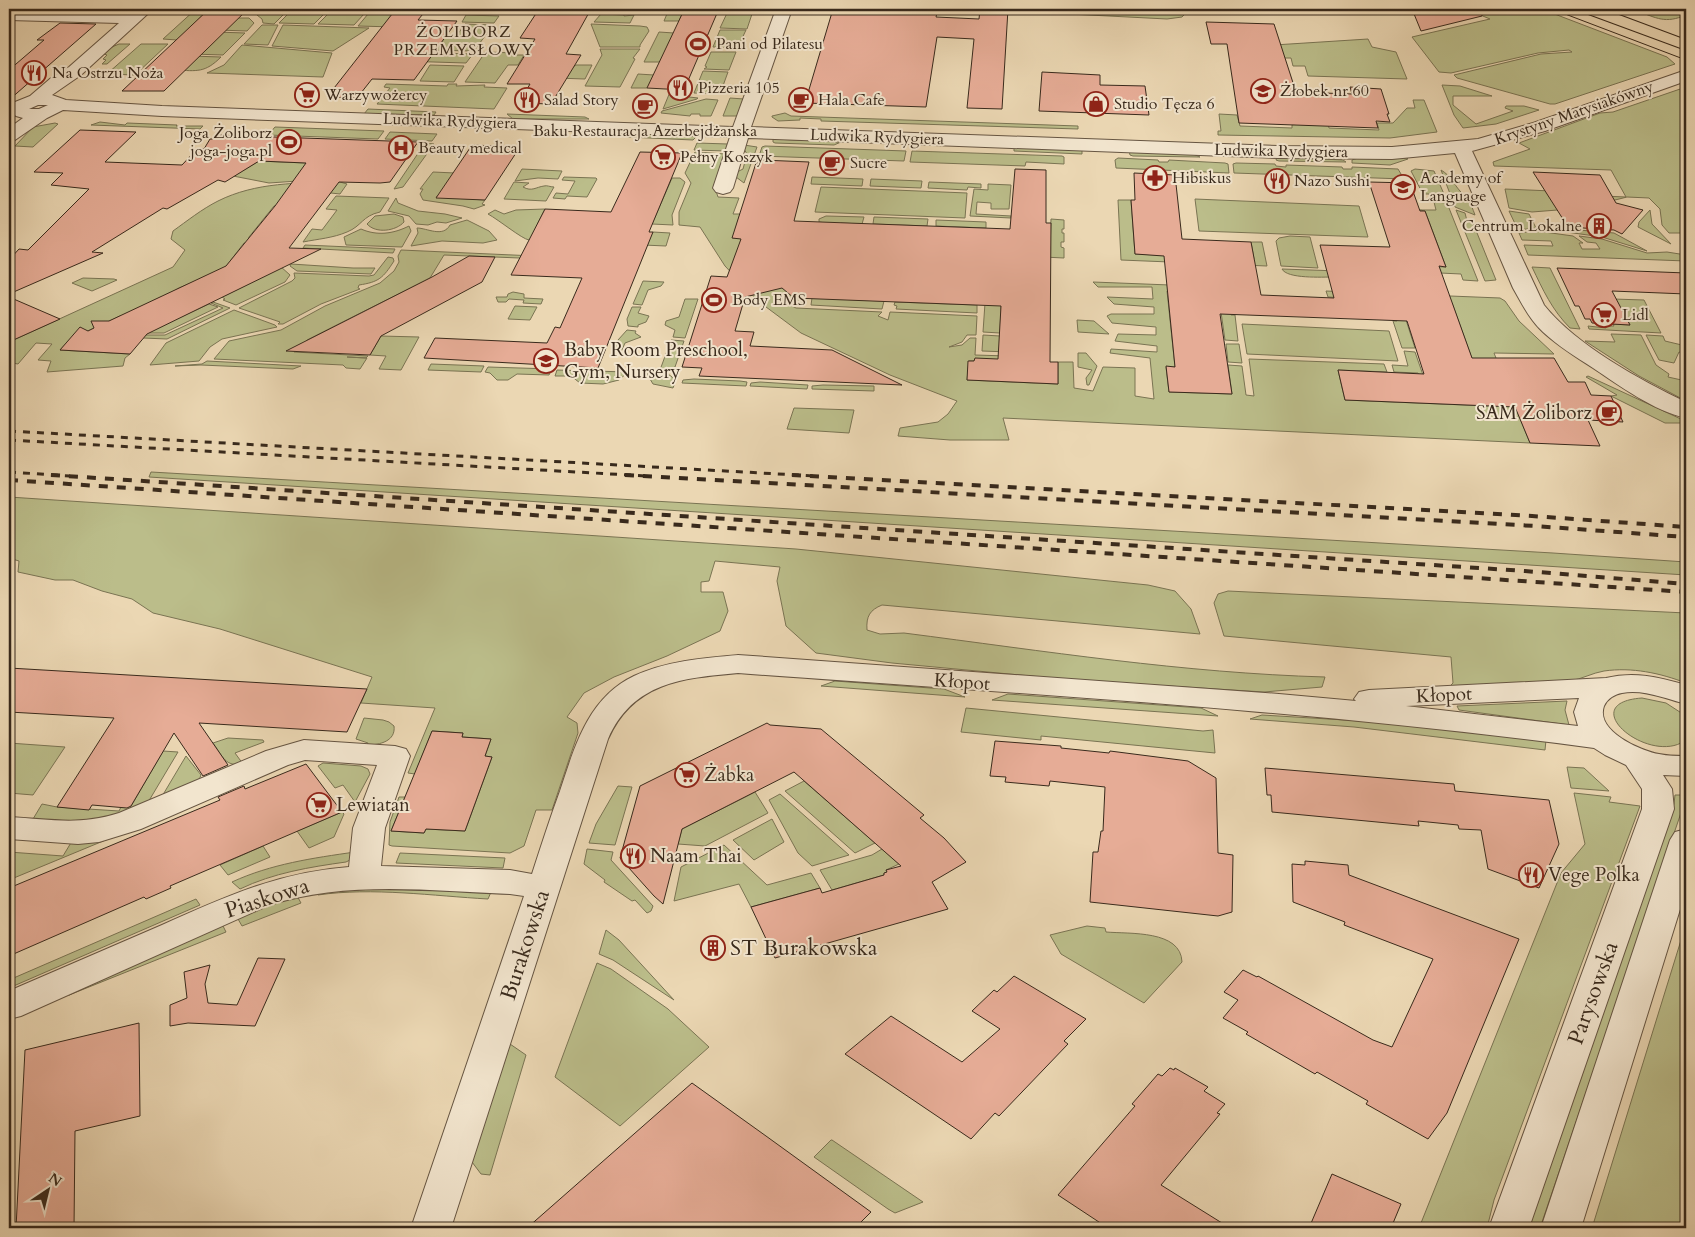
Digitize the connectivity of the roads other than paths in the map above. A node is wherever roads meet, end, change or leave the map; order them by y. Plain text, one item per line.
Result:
1 (784, 9) edge
2 (1589, 9) edge
3 (139, 14) edge
4 (9, 15) edge
5 (1686, 45) edge
6 (1686, 75) edge
7 (30, 108) edge
8 (740, 132) junction
9 (9, 136) edge
10 (1460, 148) junction
11 (723, 188) dead end
12 (1686, 411) edge
13 (647, 680) joint
14 (1610, 686) junction
15 (1686, 695) edge
16 (1279, 704) junction
17 (1603, 740) junction
18 (1638, 760) junction
19 (1686, 766) edge
20 (9, 828) edge
21 (1686, 840) edge
22 (364, 877) junction
23 (543, 887) junction
24 (9, 1006) edge
25 (431, 1228) edge
26 (1509, 1228) edge
27 (1561, 1228) edge

1 - 8 street
2 - 5 main road
3 - 4 street
3 - 7 street
6 - 10 street, Krystyny Matysiakówny
7 - 8 street, Ludwika Rydygiera
7 - 9 street
8 - 10 street, Ludwika Rydygiera
8 - 11 street
10 - 12 street
13 - 16 street, Kłopot
13 - 23 street, Burakowska
14 - 15 street, Kłopot
14 - 16 street, Kłopot
14 - 17 street
16 - 17 street, Kłopot
17 - 18 street
18 - 19 street
18 - 26 street, Parysowska
20 - 22 street
21 - 27 street, Parysowska
22 - 23 street, Piaskowa
22 - 24 street, Piaskowa
23 - 25 street, Burakowska

